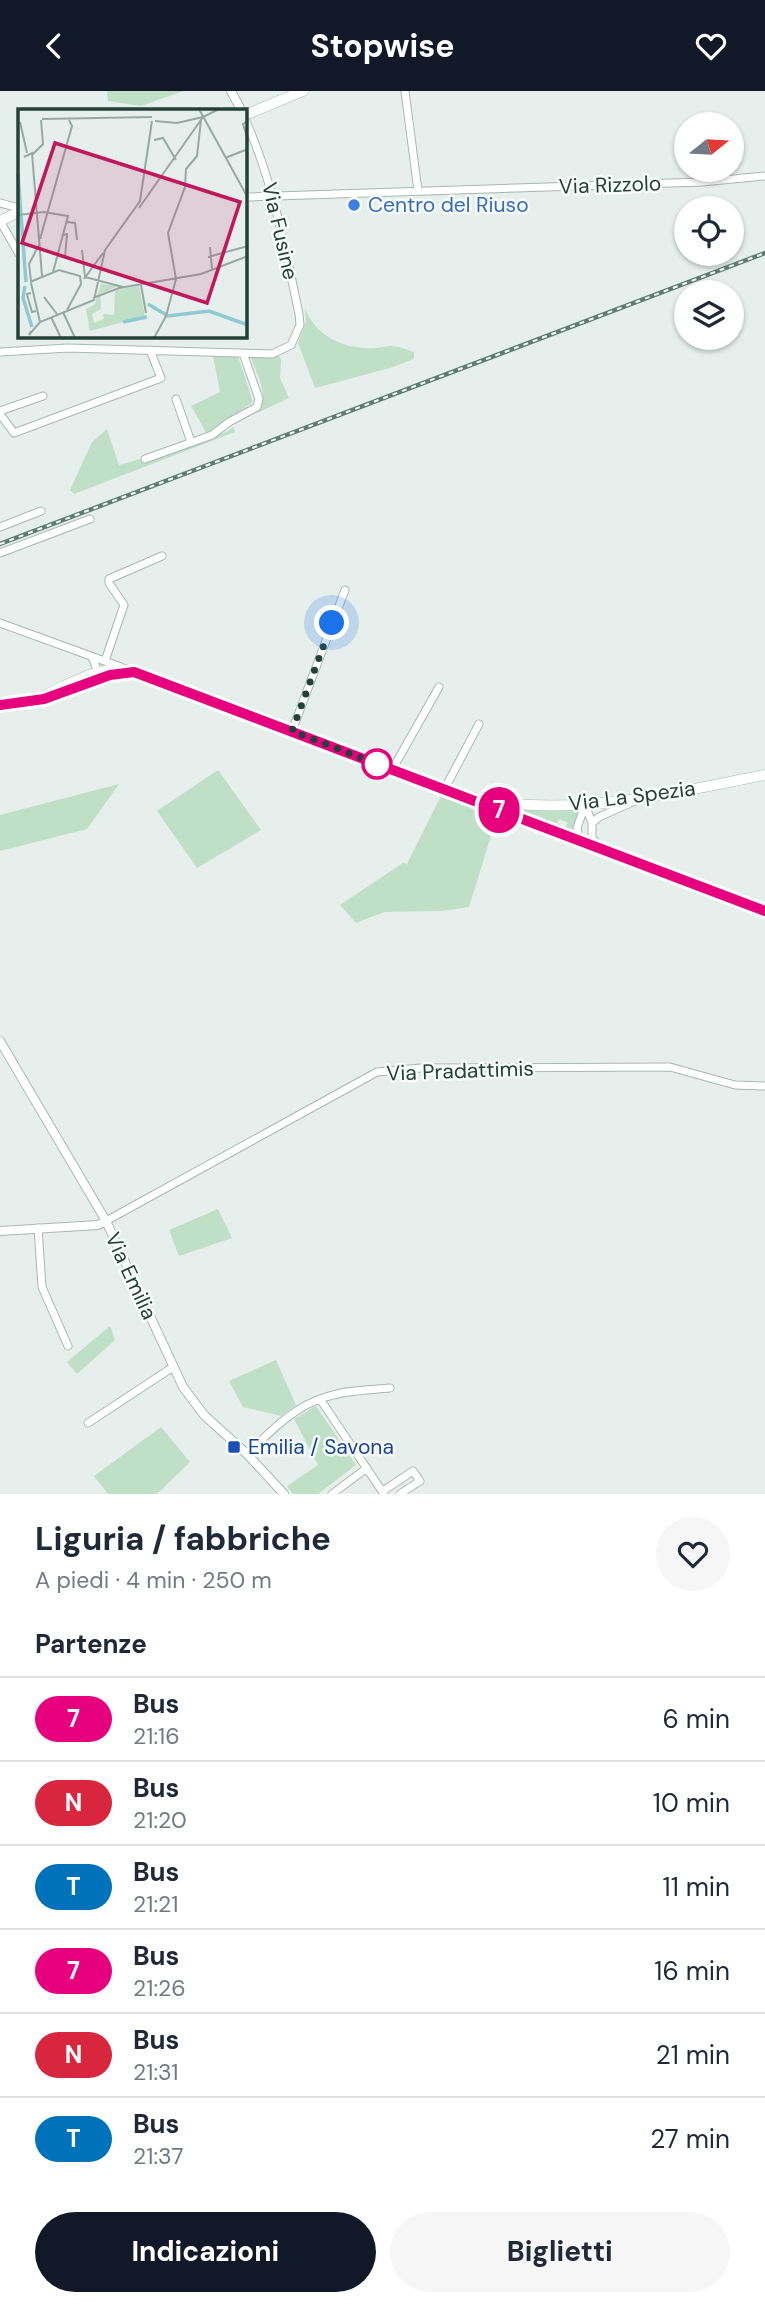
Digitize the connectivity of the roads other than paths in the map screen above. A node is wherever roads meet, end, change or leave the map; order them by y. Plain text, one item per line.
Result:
1 (231, 91) edge
2 (303, 91) edge
3 (405, 91) edge
4 (240, 109) edge
5 (247, 116) edge
6 (247, 122) edge
7 (765, 176) edge
8 (418, 191) junction
9 (273, 195) junction
10 (247, 197) edge
11 (0, 203) edge
12 (17, 210) edge
13 (0, 221) edge
14 (18, 252) edge
15 (150, 350) junction
16 (0, 352) edge
17 (243, 353) junction
18 (43, 396) dead end
19 (176, 399) dead end
20 (0, 412) edge
21 (191, 442) junction
22 (145, 459) dead end
23 (41, 511) dead end
24 (90, 519) dead end
25 (0, 527) edge
26 (0, 553) edge
27 (162, 556) dead end
28 (345, 590) dead end
29 (0, 622) edge
30 (91, 656) junction
31 (108, 670) junction
32 (439, 687) dead end
33 (0, 705) edge
34 (479, 724) dead end
35 (292, 731) junction
36 (392, 770) junction
37 (765, 775) edge
38 (444, 790) junction
39 (457, 794) junction
40 (640, 799) junction
41 (585, 805) junction
42 (592, 823) junction
43 (580, 842) junction
44 (604, 850) junction
45 (765, 911) edge
46 (0, 1041) edge
47 (765, 1086) edge
48 (106, 1221) junction
49 (38, 1228) junction
50 (0, 1231) edge
51 (68, 1346) dead end
52 (173, 1367) junction
53 (390, 1388) dead end
54 (320, 1399) junction
55 (88, 1423) dead end
56 (247, 1454) junction
57 (367, 1468) junction
58 (384, 1493) edge
59 (284, 1494) edge
60 (332, 1494) edge
61 (400, 1494) edge

1 - 4 street
2 - 5 main road
3 - 8 street
6 - 9 street, Via Fusine
7 - 8 street, Via Rizzolo
8 - 9 street, Via Rizzolo
9 - 10 street, Via Rizzolo
9 - 17 street, Via Fusine
11 - 12 street
12 - 13 main road
13 - 14 street
15 - 16 street
15 - 17 street
15 - 20 street
17 - 21 street
18 - 20 street
19 - 21 street
21 - 22 street
23 - 25 street
24 - 26 street
27 - 31 street
28 - 35 street
29 - 30 street
30 - 31 street
30 - 31 street
31 - 33 main road
31 - 35 main road, Via La Spezia
32 - 36 street
34 - 38 street
35 - 36 main road, Via La Spezia
36 - 38 main road, Via La Spezia
37 - 40 main road, Via La Spezia
38 - 39 main road, Via La Spezia
39 - 41 main road, Via La Spezia
39 - 43 street
40 - 41 main road, Via La Spezia
40 - 42 street
41 - 42 street
41 - 43 street
42 - 44 street
43 - 44 street
44 - 45 street
46 - 48 street, Via Emilia
47 - 48 street, Via Pradattimis
48 - 49 street
48 - 52 street, Via Emilia
49 - 50 street
49 - 51 street
52 - 55 street
52 - 56 street, Via Emilia
53 - 54 street
54 - 56 street
54 - 57 street
56 - 59 street, Via Emilia
57 - 58 street
57 - 60 street
58 - 61 street

